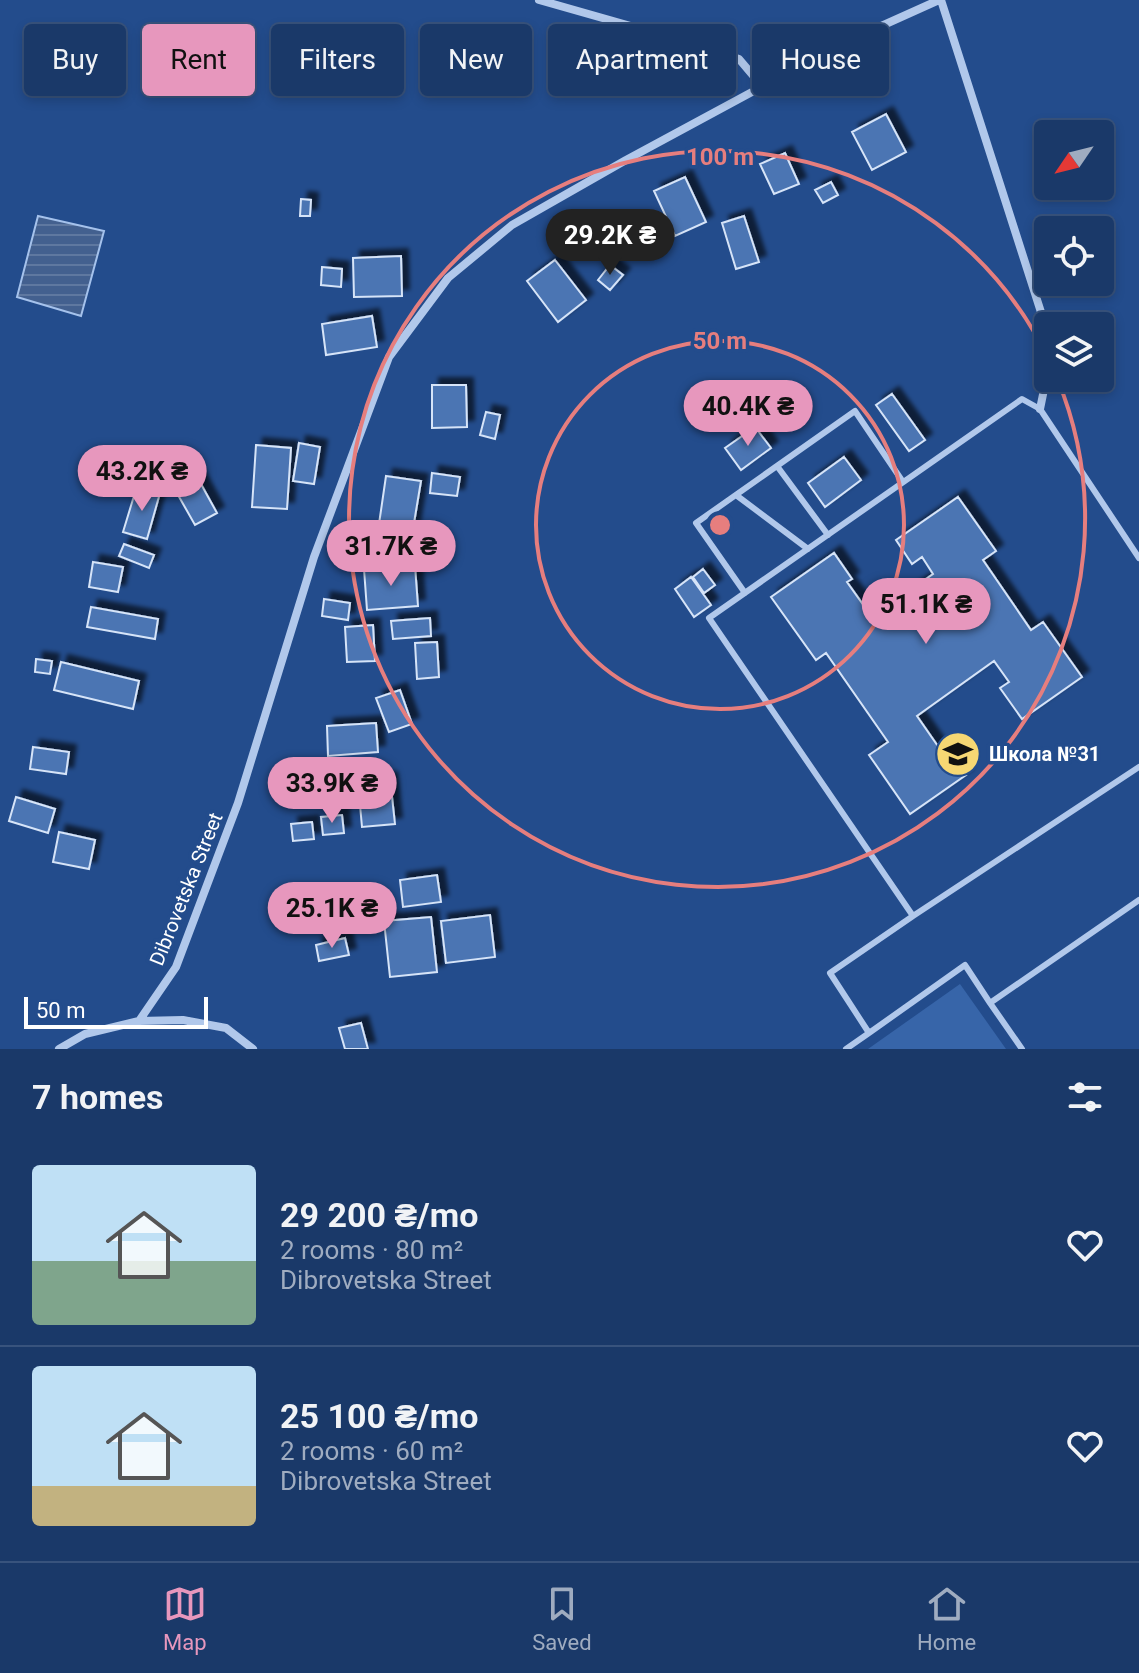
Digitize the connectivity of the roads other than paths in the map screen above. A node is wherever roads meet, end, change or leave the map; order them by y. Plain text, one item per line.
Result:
1 (539, 0) edge
2 (940, 0) edge
3 (886, 24) edge
4 (752, 74) edge
5 (752, 90) edge
6 (1041, 312) edge
7 (1043, 392) edge
8 (1040, 409) junction
9 (777, 466) junction
10 (903, 482) junction
11 (736, 495) junction
12 (828, 535) junction
13 (808, 549) junction
14 (1139, 558) edge
15 (745, 593) junction
16 (1139, 767) edge
17 (1139, 900) edge
18 (913, 916) junction
19 (990, 1003) junction
20 (139, 1021) junction
21 (869, 1033) junction
22 (59, 1049) edge
23 (253, 1049) edge
24 (846, 1049) edge
25 (1022, 1049) edge

1 - 4 street
2 - 3 street, Dibrovetska Street
2 - 6 street, Dibrovetska Street
5 - 20 street, Dibrovetska Street
7 - 8 street
8 - 10 lane
8 - 14 lane
9 - 10 lane
9 - 11 lane
9 - 12 lane
10 - 12 lane
11 - 13 lane
11 - 15 lane
12 - 13 lane
13 - 15 lane
15 - 18 lane
16 - 18 lane
17 - 19 lane
18 - 21 lane
19 - 21 lane
19 - 25 lane
20 - 22 street
20 - 23 street
21 - 24 lane

